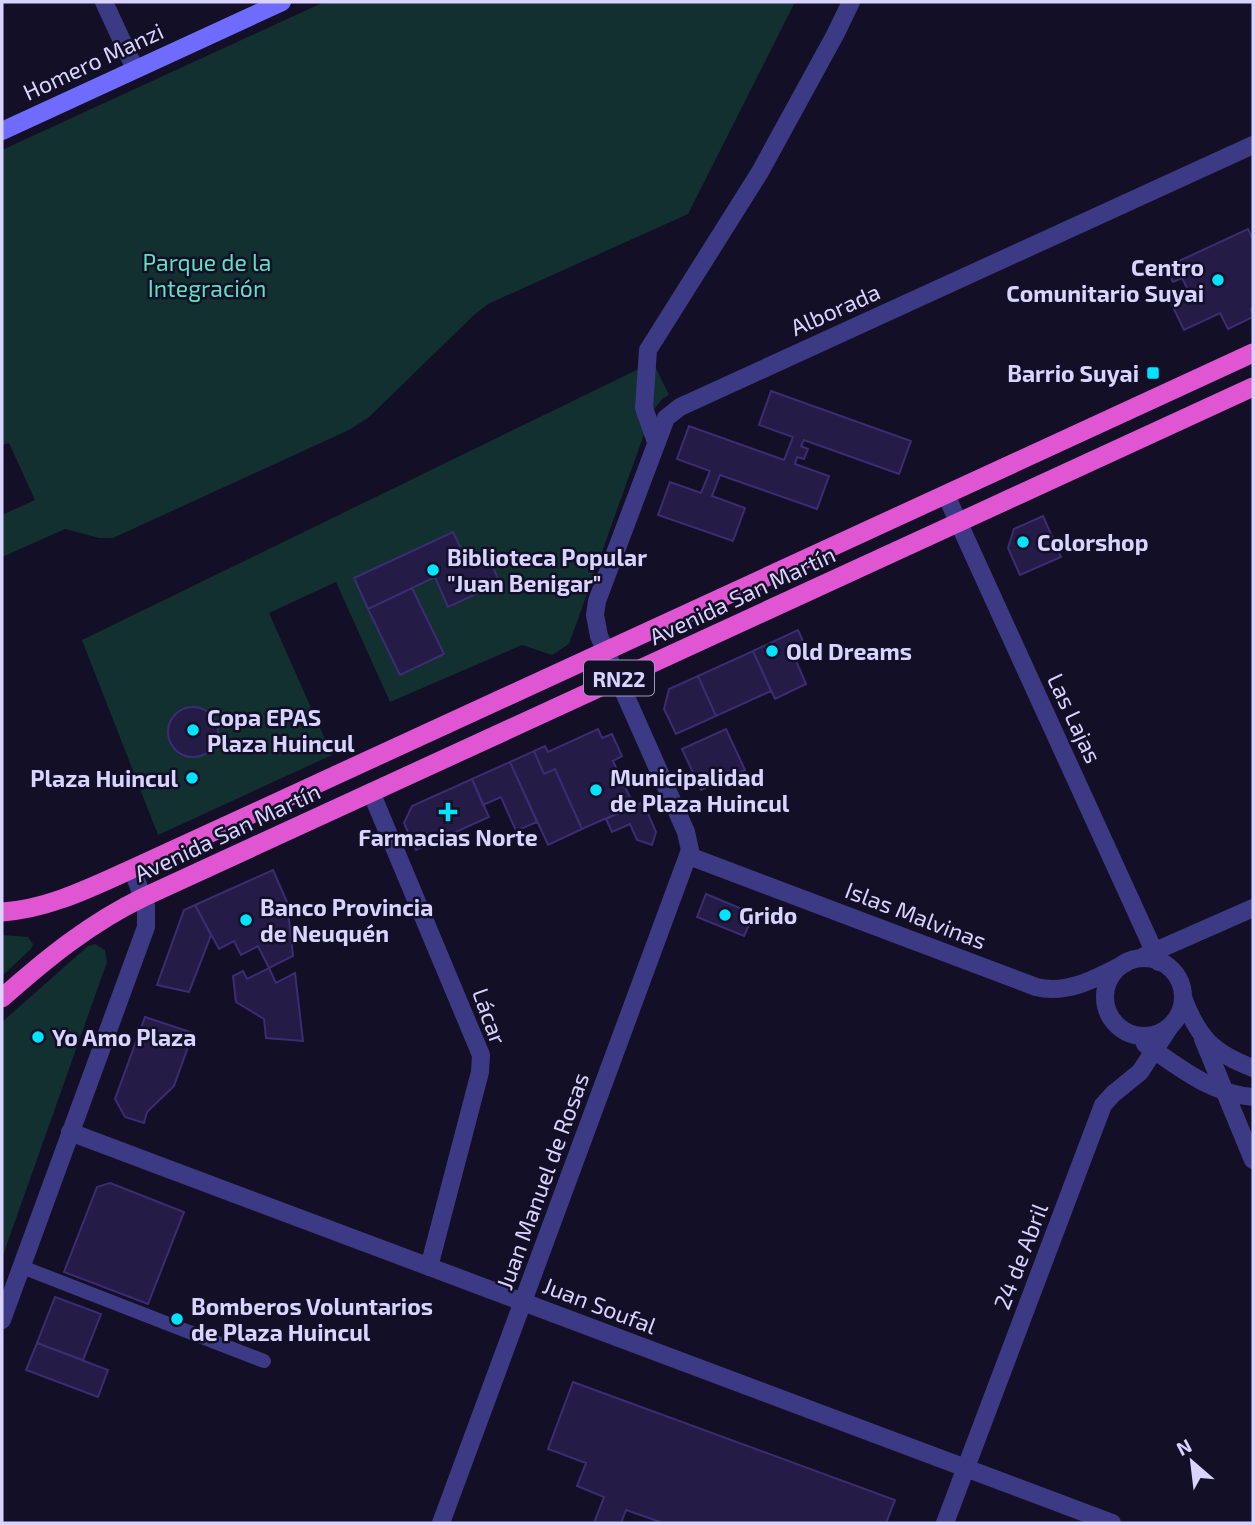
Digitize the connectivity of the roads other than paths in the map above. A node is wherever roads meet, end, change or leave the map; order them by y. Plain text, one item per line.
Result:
1 (104, 2) edge
2 (282, 2) edge
3 (851, 2) edge
4 (135, 69) junction
5 (2, 131) edge
6 (1253, 145) edge
7 (1253, 354) edge
8 (1253, 387) edge
9 (656, 442) junction
10 (946, 495) junction
11 (959, 522) junction
12 (606, 652) junction
13 (618, 679) junction
14 (371, 792) junction
15 (689, 856) junction
16 (132, 869) junction
17 (144, 897) junction
18 (1253, 908) edge
19 (2, 912) edge
20 (1188, 937) junction
21 (1157, 957) junction
22 (1132, 961) junction
23 (1176, 976) junction
24 (1182, 996) junction
25 (2, 998) edge
26 (1171, 1025) junction
27 (1131, 1034) junction
28 (1203, 1039) junction
29 (1155, 1051) junction
30 (1253, 1068) edge
31 (1224, 1092) junction
32 (1253, 1097) edge
33 (70, 1132) junction
34 (1253, 1160) edge
35 (22, 1267) junction
36 (429, 1267) junction
37 (523, 1302) junction
38 (2, 1320) edge
39 (264, 1361) dead end
40 (966, 1468) junction
41 (440, 1523) edge
42 (945, 1523) edge
43 (1112, 1523) edge

1 - 4 street
2 - 4 main road, Homero Manzi
3 - 9 street
4 - 5 main road, Homero Manzi
6 - 9 street, Alborada
7 - 10 highway, Avenida San Martín / RN22
8 - 11 highway, Avenida San Martín / RN22
9 - 12 street, Alborada
10 - 11 street, Las Lajas
10 - 12 highway, Avenida San Martín / RN22
11 - 13 highway, Avenida San Martín / RN22
11 - 21 street, Las Lajas
12 - 13 street, Alborada
12 - 16 highway, Avenida San Martín / RN22
13 - 14 highway, Avenida San Martín / RN22
13 - 15 street, Alborada
14 - 17 highway, Avenida San Martín / RN22
14 - 36 street, Lácar
15 - 22 street, Islas Malvinas
15 - 37 street, Juan Manuel de Rosas
16 - 17 street
16 - 19 highway, Avenida San Martín / RN22
17 - 25 highway, Avenida San Martín / RN22
17 - 33 street
18 - 20 street
20 - 21 street
20 - 23 street
21 - 22 street
21 - 23 street
22 - 27 street
23 - 24 street
24 - 26 street
24 - 28 street
26 - 27 street
26 - 29 street, 24 de Abril
27 - 29 street
28 - 30 street
28 - 31 street
29 - 31 street
29 - 40 street, 24 de Abril
31 - 32 street
31 - 34 street
33 - 35 street
33 - 36 street, Juan Soufal
35 - 38 street
35 - 39 lane
36 - 37 street, Juan Soufal
37 - 40 street, Juan Soufal
37 - 41 street, Juan Manuel de Rosas
40 - 42 street, 24 de Abril
40 - 43 street, Juan Soufal

